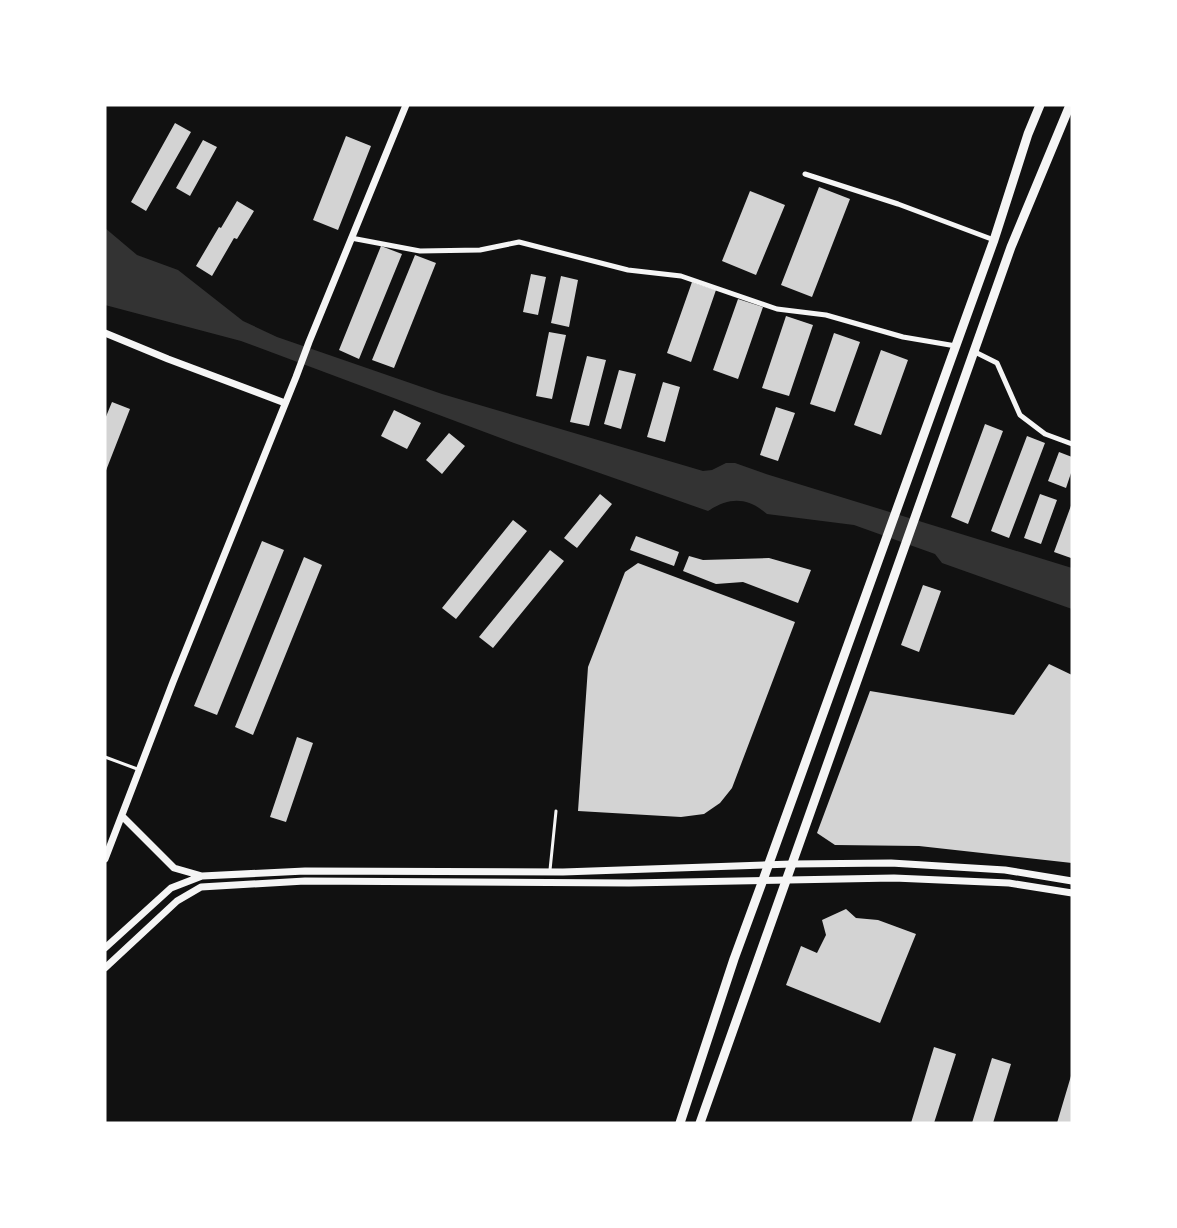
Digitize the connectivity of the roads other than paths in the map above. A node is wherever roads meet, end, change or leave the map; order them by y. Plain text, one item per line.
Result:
1 (406, 105) edge
2 (1040, 105) edge
3 (1070, 105) edge
4 (805, 174) dead end
5 (351, 238) junction
6 (994, 240) junction
7 (105, 333) edge
8 (956, 346) junction
9 (974, 351) junction
10 (285, 403) junction
11 (1072, 444) edge
12 (105, 757) edge
13 (140, 770) junction
14 (556, 811) dead end
15 (122, 816) junction
16 (105, 859) edge
17 (792, 864) junction
18 (768, 865) junction
19 (549, 872) junction
20 (202, 876) junction
21 (763, 880) junction
22 (786, 880) junction
23 (1072, 881) edge
24 (1072, 893) edge
25 (105, 948) edge
26 (105, 968) edge
27 (680, 1123) edge
28 (700, 1123) edge

1 - 5 street
2 - 6 main road
3 - 9 main road
4 - 6 street
5 - 8 street
5 - 10 street
6 - 8 main road
7 - 10 street
8 - 18 main road
9 - 11 street
9 - 17 main road
10 - 13 street
12 - 13 lane
13 - 15 street
14 - 19 lane
15 - 16 street
15 - 20 street
17 - 18 street
17 - 22 main road
17 - 23 street
18 - 19 street
18 - 21 main road
19 - 20 street
20 - 25 street
21 - 22 street
21 - 26 street
21 - 27 main road
22 - 24 street
22 - 28 main road

